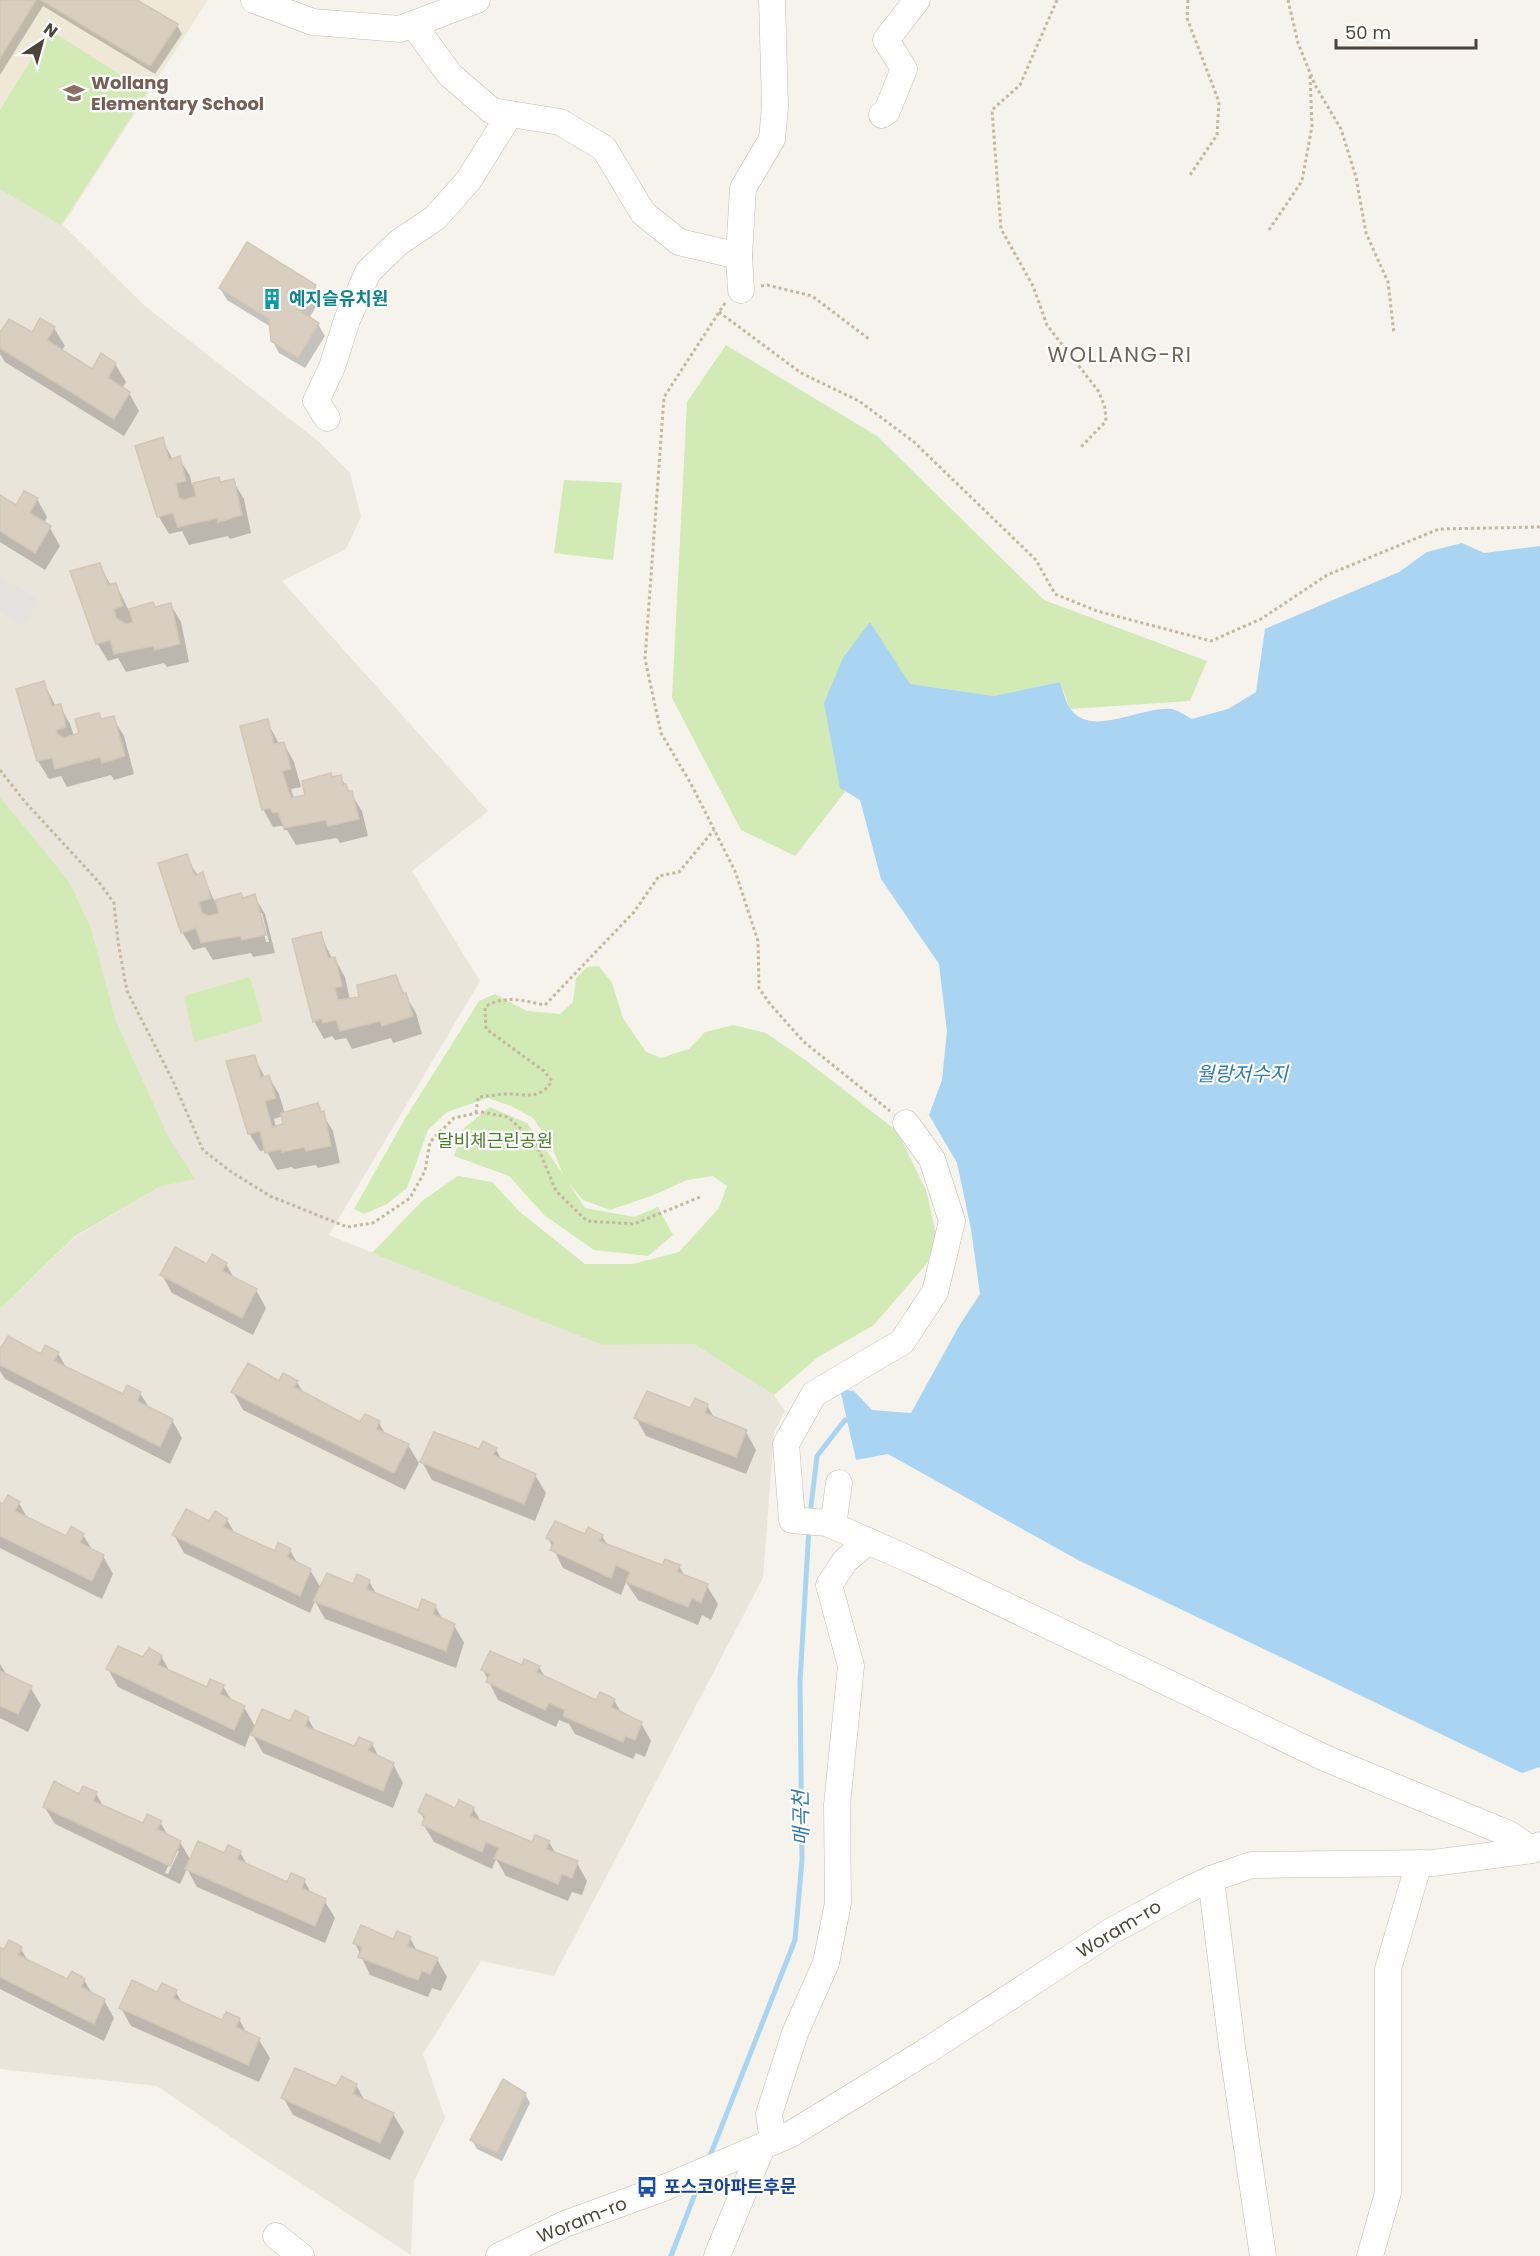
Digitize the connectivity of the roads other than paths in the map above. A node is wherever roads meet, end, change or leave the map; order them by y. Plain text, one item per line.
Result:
1 (254, 0) edge
2 (477, 0) edge
3 (772, 0) edge
4 (917, 0) edge
5 (413, 24) junction
6 (510, 114) junction
7 (882, 115) dead end
8 (739, 256) junction
9 (741, 290) road end
10 (327, 418) dead end
11 (906, 1123) road end
12 (839, 1484) dead end
13 (828, 1524) junction
14 (868, 1541) junction
15 (1536, 1848) edge
16 (1419, 1863) junction
17 (1211, 1879) junction
18 (760, 2148) junction
19 (276, 2236) dead end
20 (301, 2256) edge
21 (499, 2256) edge
22 (717, 2256) edge
23 (1263, 2256) edge
24 (1370, 2256) edge

1 - 5 street
2 - 5 street
3 - 8 street
4 - 7 street
5 - 6 street
6 - 8 street
6 - 10 street
8 - 9 street
11 - 13 street
12 - 13 street
13 - 14 street
14 - 15 street
14 - 18 street
15 - 16 street, Woram-ro
16 - 17 street, Woram-ro
16 - 24 street
17 - 18 street, Woram-ro
17 - 23 street
18 - 21 street, Woram-ro
18 - 22 street
19 - 20 street

